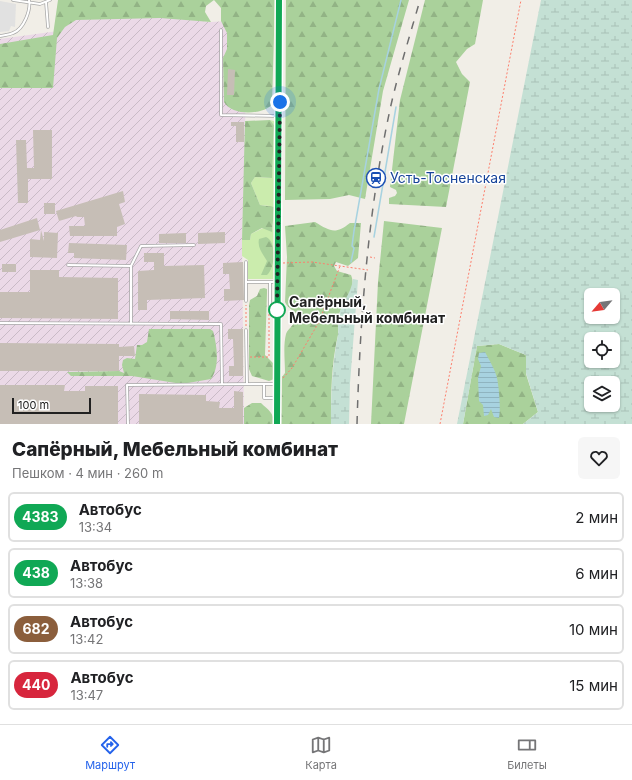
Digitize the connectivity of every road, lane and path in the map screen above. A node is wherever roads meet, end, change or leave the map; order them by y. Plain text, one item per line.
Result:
1 (13, 0) edge
2 (50, 0) edge
3 (279, 0) edge
4 (521, 0) edge
5 (29, 1) edge
6 (46, 2) junction
7 (48, 27) dead end
8 (221, 30) dead end
9 (0, 36) edge
10 (280, 116) junction
11 (194, 245) dead end
12 (370, 257) dead end
13 (376, 258) dead end
14 (246, 262) dead end
15 (278, 263) junction
16 (68, 265) dead end
17 (131, 266) junction
18 (340, 266) junction
19 (368, 270) dead end
20 (246, 282) junction
21 (270, 282) junction
22 (278, 282) junction
23 (246, 301) joint
24 (270, 306) joint
25 (0, 323) edge
26 (131, 324) junction
27 (246, 330) joint
28 (247, 356) junction
29 (222, 384) junction
30 (247, 384) junction
31 (264, 384) junction
32 (277, 384) junction
33 (278, 398) junction
34 (128, 424) edge
35 (278, 424) edge
36 (440, 424) edge

1 - 5 lane
2 - 6 lane
3 - 10 main road
4 - 36 path
5 - 6 lane
5 - 9 lane
6 - 7 lane
8 - 10 lane
10 - 15 main road
11 - 17 lane
12 - 13 path
14 - 20 lane
15 - 18 path
15 - 22 main road
16 - 17 lane
17 - 26 lane
18 - 19 path
18 - 32 path
20 - 21 lane
20 - 23 lane
21 - 22 lane
21 - 24 lane
22 - 32 main road
23 - 27 path
24 - 28 path
25 - 26 lane
26 - 29 lane
27 - 28 lane
28 - 30 lane
29 - 30 lane
29 - 34 lane
30 - 31 lane
31 - 32 lane
31 - 33 lane
32 - 33 main road
33 - 35 main road

